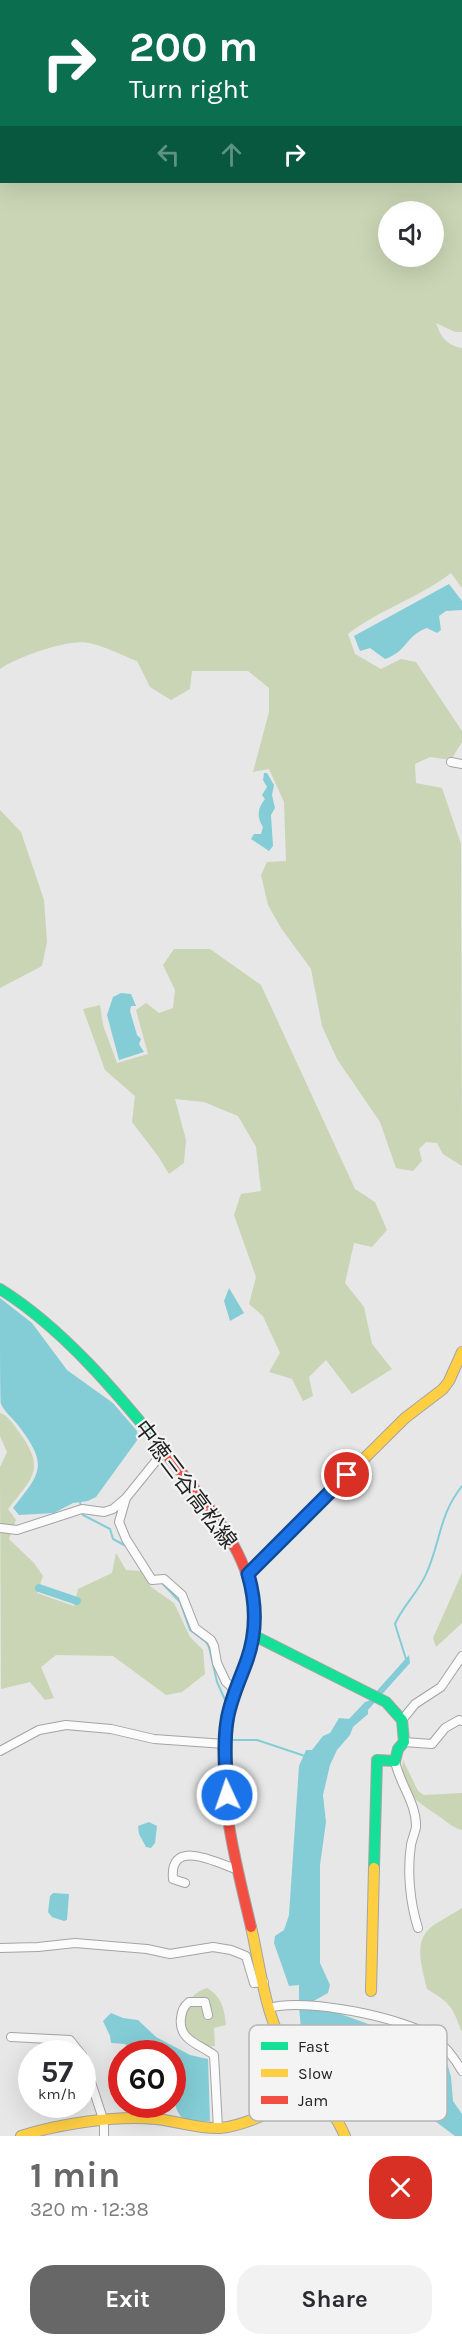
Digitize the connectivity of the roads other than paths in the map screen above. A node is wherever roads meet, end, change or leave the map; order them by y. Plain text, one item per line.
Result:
1 (451, 762) dead end
2 (462, 764) edge
3 (0, 1289) edge
4 (462, 1352) edge
5 (164, 1451) junction
6 (126, 1498) junction
7 (0, 1528) edge
8 (248, 1574) junction
9 (253, 1635) junction
10 (462, 1656) edge
11 (236, 1691) junction
12 (402, 1720) junction
13 (462, 1721) edge
14 (404, 1742) junction
15 (225, 1744) junction
16 (0, 1751) edge
17 (395, 1761) junction
18 (238, 1870) junction
19 (185, 1883) dead end
20 (418, 1928) dead end
21 (0, 1948) edge
22 (264, 1983) junction
23 (371, 1991) dead end
24 (270, 2008) junction
25 (208, 2015) dead end
26 (276, 2025) edge
27 (404, 2025) edge
28 (11, 2037) dead end
29 (70, 2040) edge
30 (447, 2050) edge
31 (462, 2071) edge
32 (96, 2097) edge
33 (249, 2119) edge
34 (338, 2121) edge
35 (104, 2122) junction
36 (54, 2126) junction
37 (218, 2128) junction
38 (21, 2136) edge
39 (43, 2136) edge
40 (104, 2136) edge
41 (345, 2136) edge

1 - 2 street
3 - 5 street, 中徳三谷高松線
4 - 8 street
5 - 6 street
5 - 8 street, 中徳三谷高松線
6 - 7 street
6 - 11 street
8 - 9 street, 中徳三谷高松線
9 - 11 street, 中徳三谷高松線
9 - 12 street
10 - 12 street
11 - 15 street, 中徳三谷高松線
12 - 14 street
13 - 14 street
14 - 17 street
15 - 16 street
15 - 18 street, 中徳三谷高松線
17 - 20 street
17 - 23 street
18 - 19 street
18 - 22 street, 中徳三谷高松線
21 - 22 street
22 - 24 street, 中徳三谷高松線
24 - 26 street, 中徳三谷高松線
24 - 27 street
25 - 37 street
28 - 29 street
30 - 31 street
32 - 35 street
33 - 37 street
34 - 41 street, 中徳三谷高松線
35 - 36 street
35 - 37 street
35 - 40 street
36 - 38 street
36 - 39 street

